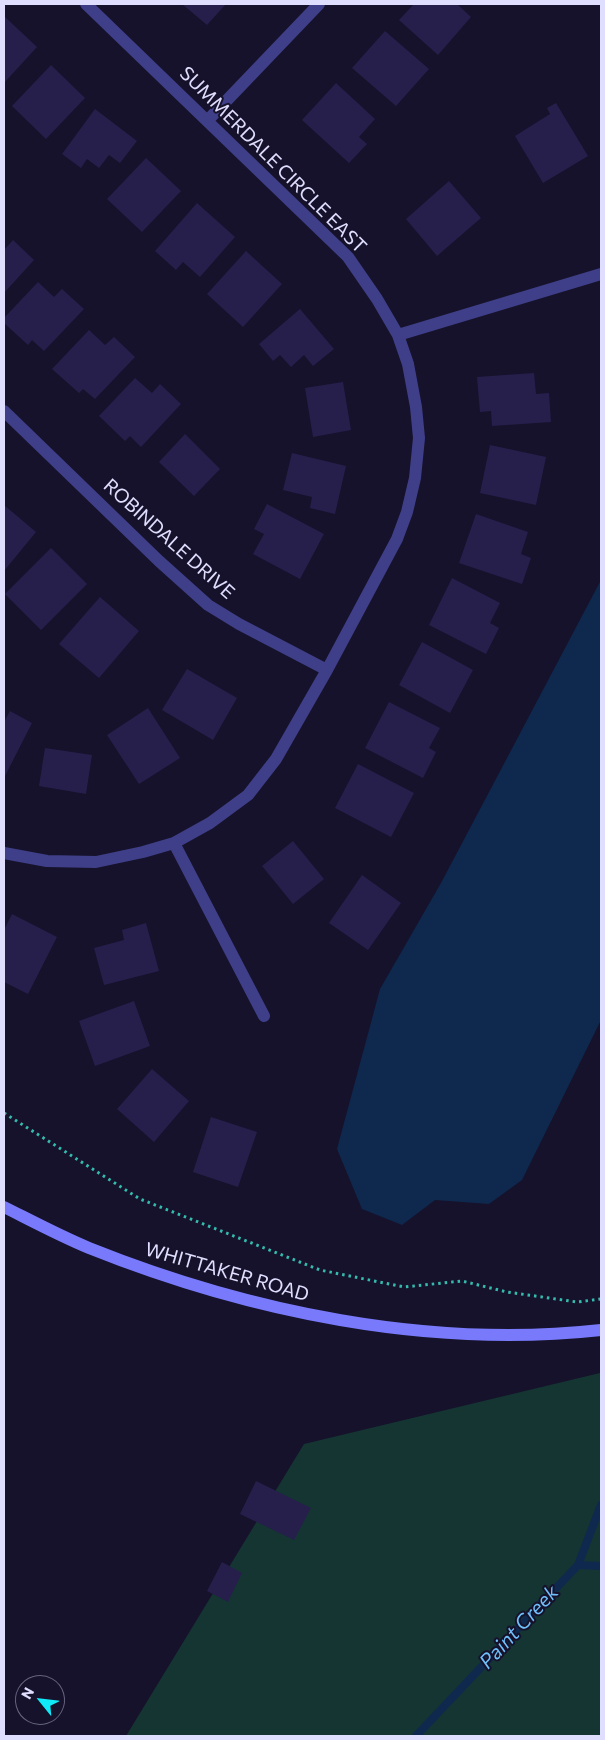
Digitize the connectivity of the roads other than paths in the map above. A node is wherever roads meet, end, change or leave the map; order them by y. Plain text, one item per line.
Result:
1 (86, 4) edge
2 (319, 4) edge
3 (208, 120) junction
4 (601, 274) edge
5 (398, 335) junction
6 (4, 411) edge
7 (327, 670) junction
8 (174, 842) junction
9 (4, 853) edge
10 (264, 1016) dead end
11 (4, 1208) edge
12 (601, 1330) edge

1 - 3 street, SUMMERDALE CIRCLE EAST
2 - 3 street
3 - 5 street, SUMMERDALE CIRCLE EAST
4 - 5 street
5 - 7 street, SUMMERDALE CIRCLE EAST
6 - 7 street, ROBINDALE DRIVE
7 - 8 street, SUMMERDALE CIRCLE EAST
8 - 9 street, SUMMERDALE CIRCLE EAST
8 - 10 street
11 - 12 main road, WHITTAKER ROAD

